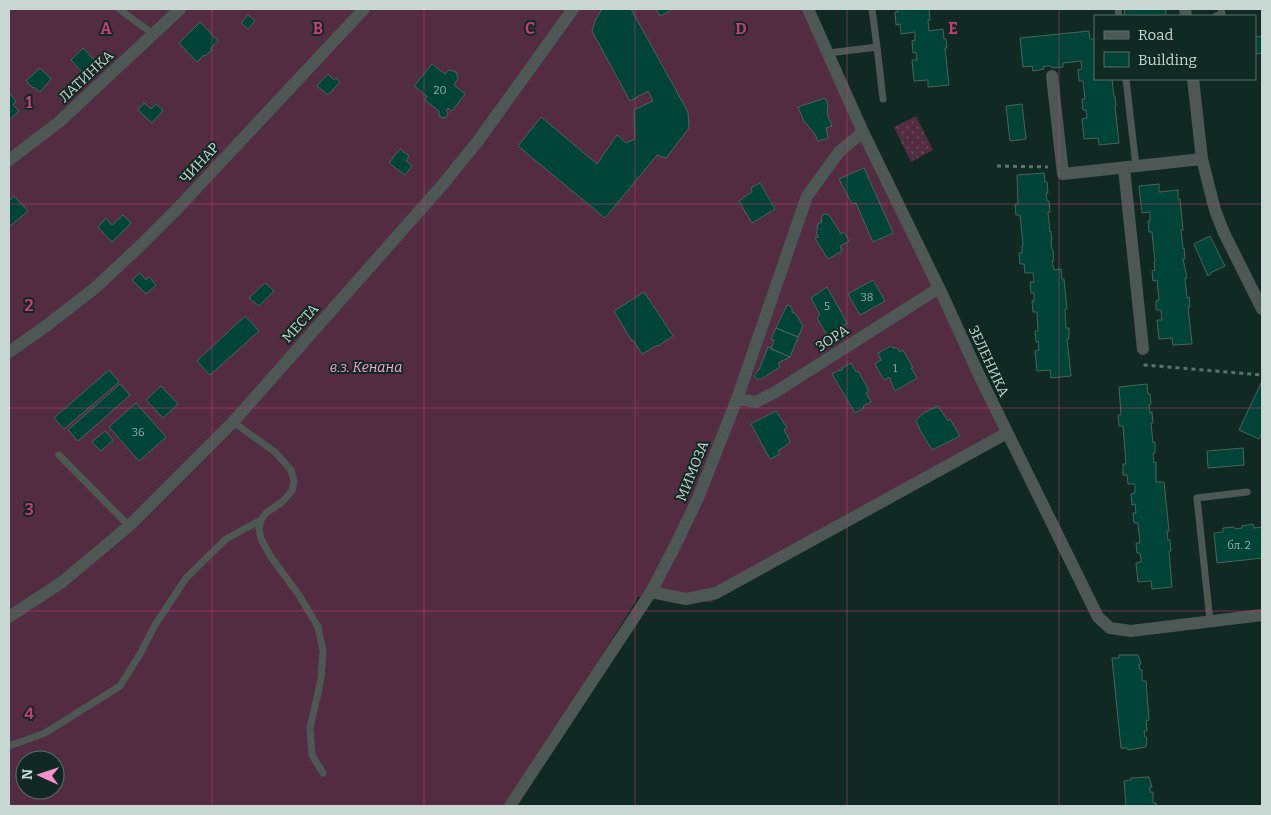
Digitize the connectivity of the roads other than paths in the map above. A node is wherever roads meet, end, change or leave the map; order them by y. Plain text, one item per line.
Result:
1 (119, 9) edge
2 (180, 9) edge
3 (364, 9) edge
4 (573, 9) edge
5 (808, 9) edge
6 (872, 9) edge
7 (153, 34) junction
8 (877, 47) junction
9 (829, 53) junction
10 (1052, 76) dead end
11 (1126, 80) edge
12 (1193, 80) edge
13 (883, 99) dead end
14 (863, 132) junction
15 (1202, 159) junction
16 (9, 160) edge
17 (1130, 167) junction
18 (939, 288) junction
19 (1262, 309) edge
20 (1142, 349) road end
21 (9, 352) edge
22 (737, 399) junction
23 (233, 422) junction
24 (1007, 433) junction
25 (59, 455) dead end
26 (1247, 492) dead end
27 (261, 520) junction
28 (129, 526) junction
29 (651, 592) junction
30 (1262, 615) edge
31 (9, 617) edge
32 (1210, 621) junction
33 (9, 746) edge
34 (323, 773) dead end
35 (510, 806) edge

1 - 7 lane
2 - 7 street, ЛАТИНКА
3 - 21 street, ЧИНАР
4 - 23 street, МЕСТА
5 - 9 street, ЗЕЛЕНИКА
6 - 8 lane
7 - 16 street, ЛАТИНКА
8 - 9 lane
8 - 13 lane
9 - 14 street, ЗЕЛЕНИКА
10 - 17 street
11 - 17 lane
12 - 15 street
14 - 18 street, ЗЕЛЕНИКА
14 - 22 street, МИМОЗА
15 - 17 street
15 - 19 street
17 - 20 street
18 - 22 street, ЗОРА
18 - 24 street, ЗЕЛЕНИКА
22 - 29 street, МИМОЗА
23 - 27 lane
23 - 28 street, МЕСТА
24 - 29 street
24 - 32 street, ЗЕЛЕНИКА
25 - 28 lane
26 - 32 lane
27 - 33 lane
27 - 34 lane
28 - 31 street, МЕСТА
29 - 35 street, МИМОЗА
30 - 32 street, ЗЕЛЕНИКА

